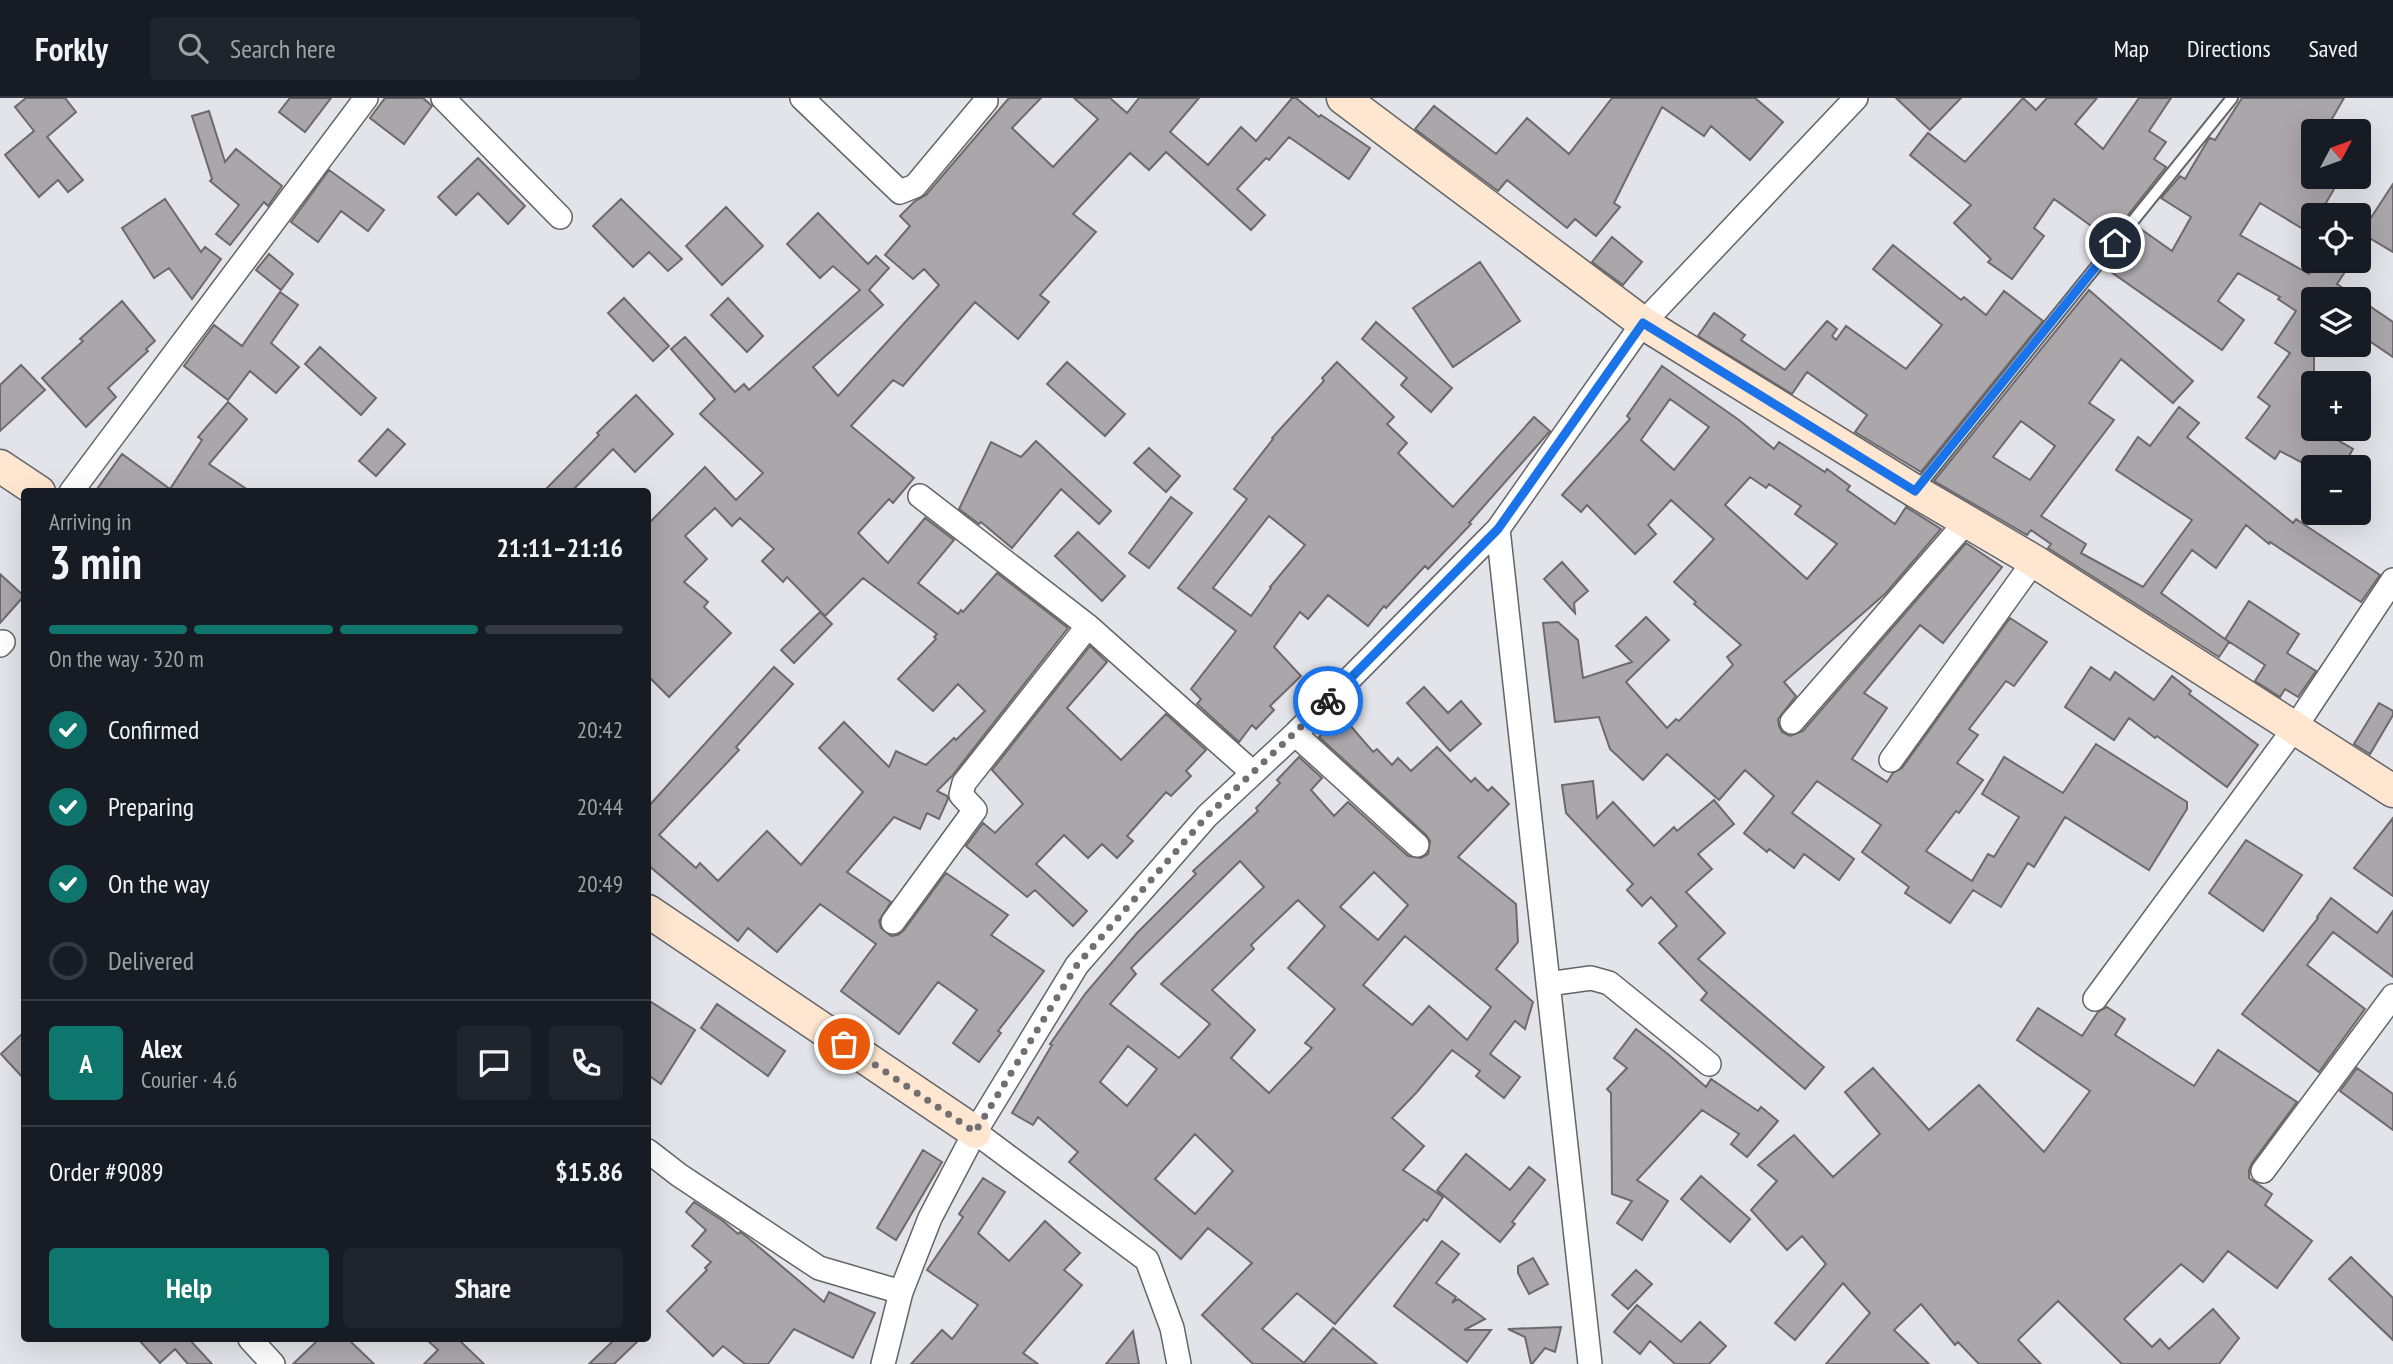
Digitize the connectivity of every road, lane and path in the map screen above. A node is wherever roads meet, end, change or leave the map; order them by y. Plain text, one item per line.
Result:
1 (366, 98) edge
2 (443, 98) edge
3 (802, 98) edge
4 (1343, 98) edge
5 (1856, 98) edge
6 (2232, 98) edge
7 (986, 101) dead end
8 (560, 218) dead end
9 (1643, 323) junction
10 (0, 466) edge
11 (33, 488) edge
12 (74, 488) edge
13 (1915, 491) junction
14 (920, 496) dead end
15 (1966, 521) junction
16 (1498, 529) junction
17 (2034, 561) junction
18 (2393, 580) edge
19 (1088, 626) junction
20 (1792, 722) dead end
21 (2294, 729) junction
22 (1295, 734) junction
23 (1891, 760) dead end
24 (1252, 772) junction
25 (2393, 791) edge
26 (1417, 845) dead end
27 (651, 913) edge
28 (893, 922) dead end
29 (1548, 984) junction
30 (2393, 996) edge
31 (2095, 999) dead end
32 (1709, 1064) dead end
33 (975, 1132) junction
34 (651, 1153) edge
35 (2263, 1171) dead end
36 (901, 1292) junction
37 (253, 1342) edge
38 (273, 1364) edge
39 (883, 1364) edge
40 (1179, 1364) edge
41 (1590, 1364) edge

1 - 12 street
2 - 8 street
3 - 7 street
4 - 9 street
5 - 9 street
6 - 13 lane
9 - 13 street
9 - 16 street
10 - 11 street
13 - 15 street
14 - 19 street
15 - 17 street
15 - 20 street
16 - 22 street
16 - 29 street
17 - 21 street
17 - 23 street
18 - 21 street
19 - 24 street
19 - 28 street
21 - 25 street
21 - 31 street
22 - 24 street
22 - 26 street
24 - 33 street
27 - 33 street
29 - 32 street
29 - 41 street
30 - 35 street
33 - 36 street
33 - 40 street
34 - 36 street
36 - 39 street
37 - 38 street

